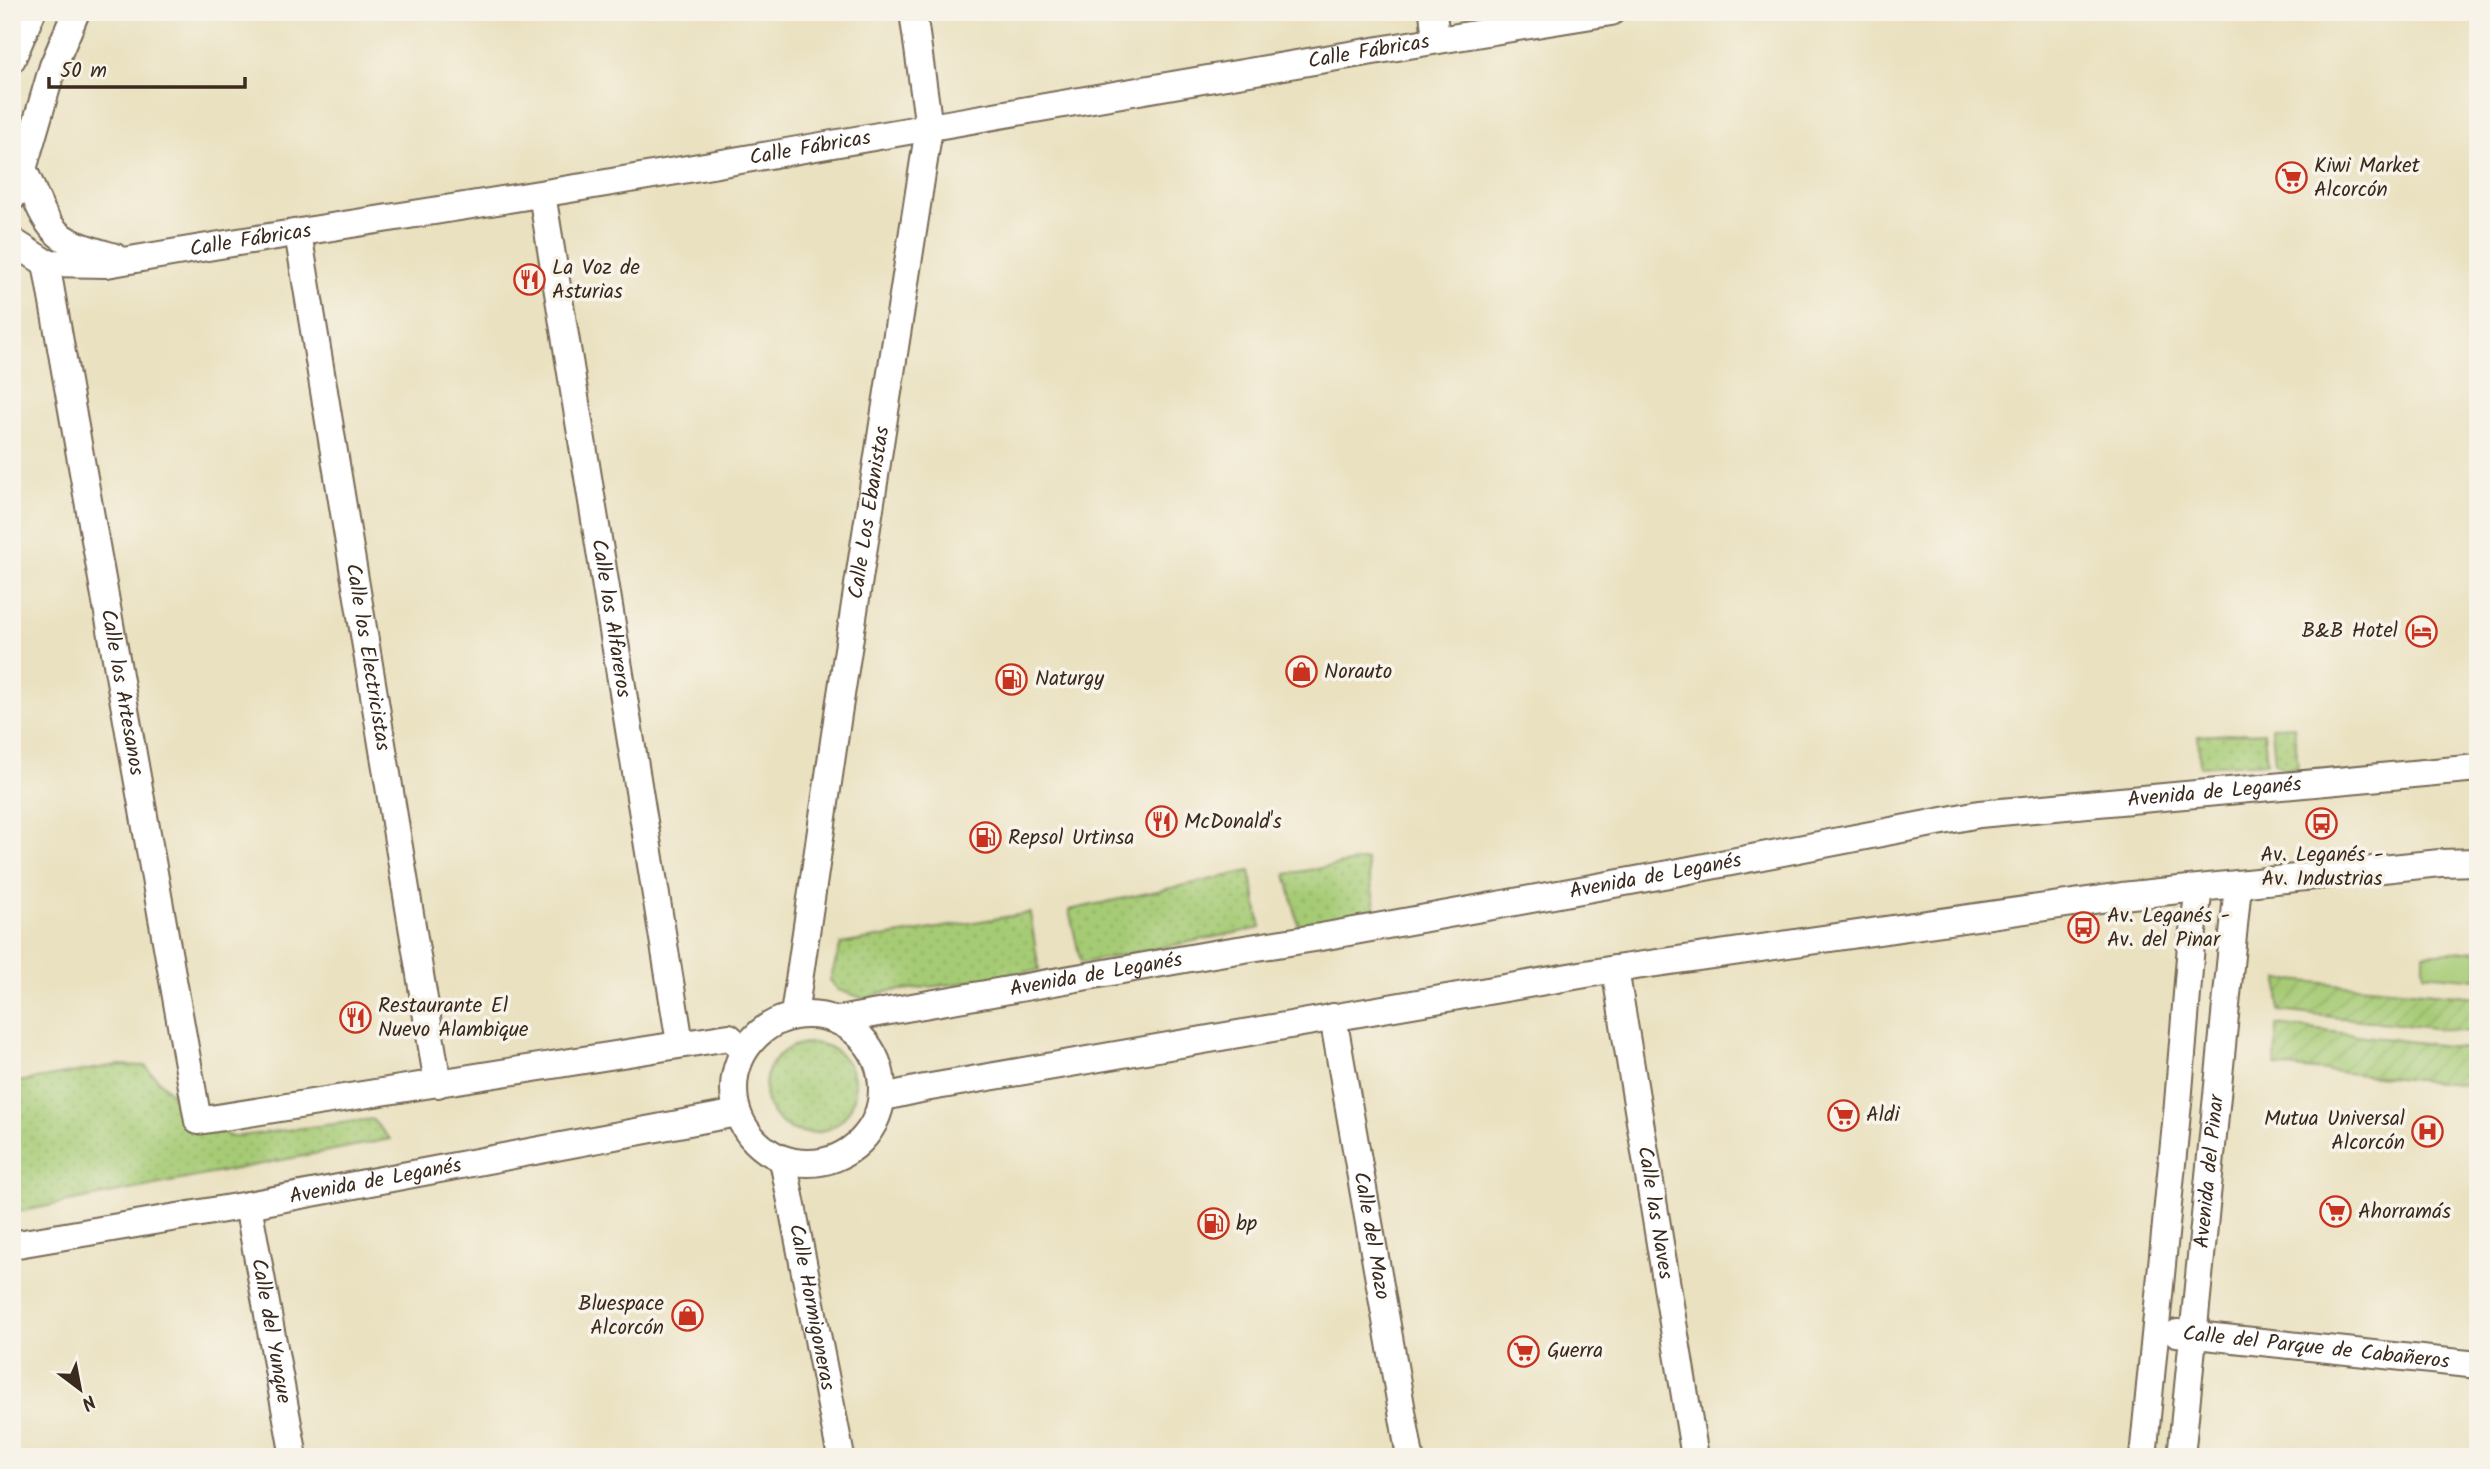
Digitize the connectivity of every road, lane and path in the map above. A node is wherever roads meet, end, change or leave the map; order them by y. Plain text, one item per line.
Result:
1 (32, 12) edge
2 (76, 12) edge
3 (913, 12) edge
4 (1433, 12) edge
5 (1611, 12) edge
6 (1436, 40) junction
7 (12, 60) edge
8 (929, 128) junction
9 (23, 169) junction
10 (542, 194) junction
11 (12, 198) edge
12 (298, 233) junction
13 (12, 241) edge
14 (127, 261) junction
15 (46, 263) junction
16 (2478, 768) edge
17 (2478, 844) edge
18 (2478, 862) edge
19 (2440, 863) junction
20 (2238, 885) junction
21 (2199, 890) junction
22 (1615, 969) junction
23 (794, 1015) junction
24 (1332, 1017) junction
25 (838, 1020) junction
26 (680, 1044) junction
27 (744, 1051) junction
28 (438, 1084) junction
29 (884, 1097) junction
30 (737, 1114) junction
31 (783, 1160) junction
32 (248, 1205) junction
33 (12, 1245) edge
34 (2155, 1331) junction
35 (2193, 1335) junction
36 (2478, 1365) edge
37 (294, 1457) edge
38 (841, 1457) edge
39 (1410, 1457) edge
40 (1695, 1457) edge
41 (2143, 1457) edge
42 (2181, 1457) edge

1 - 7 street
2 - 9 street
3 - 8 street, Calle Los Ebanistas
4 - 6 street
5 - 6 street, Calle Fábricas
6 - 8 street, Calle Fábricas
8 - 10 street, Calle Fábricas
8 - 23 street, Calle Los Ebanistas
9 - 11 street
9 - 14 street
10 - 12 street, Calle Fábricas
10 - 26 street, Calle los Alfareros
12 - 14 street, Calle Fábricas
12 - 28 street, Calle los Electricistas
13 - 15 street
14 - 15 street, Calle Fábricas
15 - 28 street, Calle los Artesanos
16 - 25 street, Avenida de Leganés
17 - 19 street
18 - 19 street
19 - 20 street
20 - 21 street
20 - 35 street, Avenida del Pinar
21 - 22 street
21 - 34 street, Avenida del Pinar
22 - 24 street
22 - 40 street, Calle las Naves
23 - 25 street
23 - 27 street
24 - 29 street
24 - 39 street, Calle del Mazo
25 - 29 street
26 - 27 street
26 - 28 street
27 - 30 street
29 - 31 street
30 - 31 street
30 - 32 street, Avenida de Leganés
31 - 38 street, Calle Hormigoneras
32 - 33 street, Avenida de Leganés
32 - 37 street, Calle del Yunque
34 - 35 street, Calle del Parque de Cabañeros
34 - 41 street, Avenida del Pinar
35 - 36 street, Calle del Parque de Cabañeros
35 - 42 street, Avenida del Pinar

